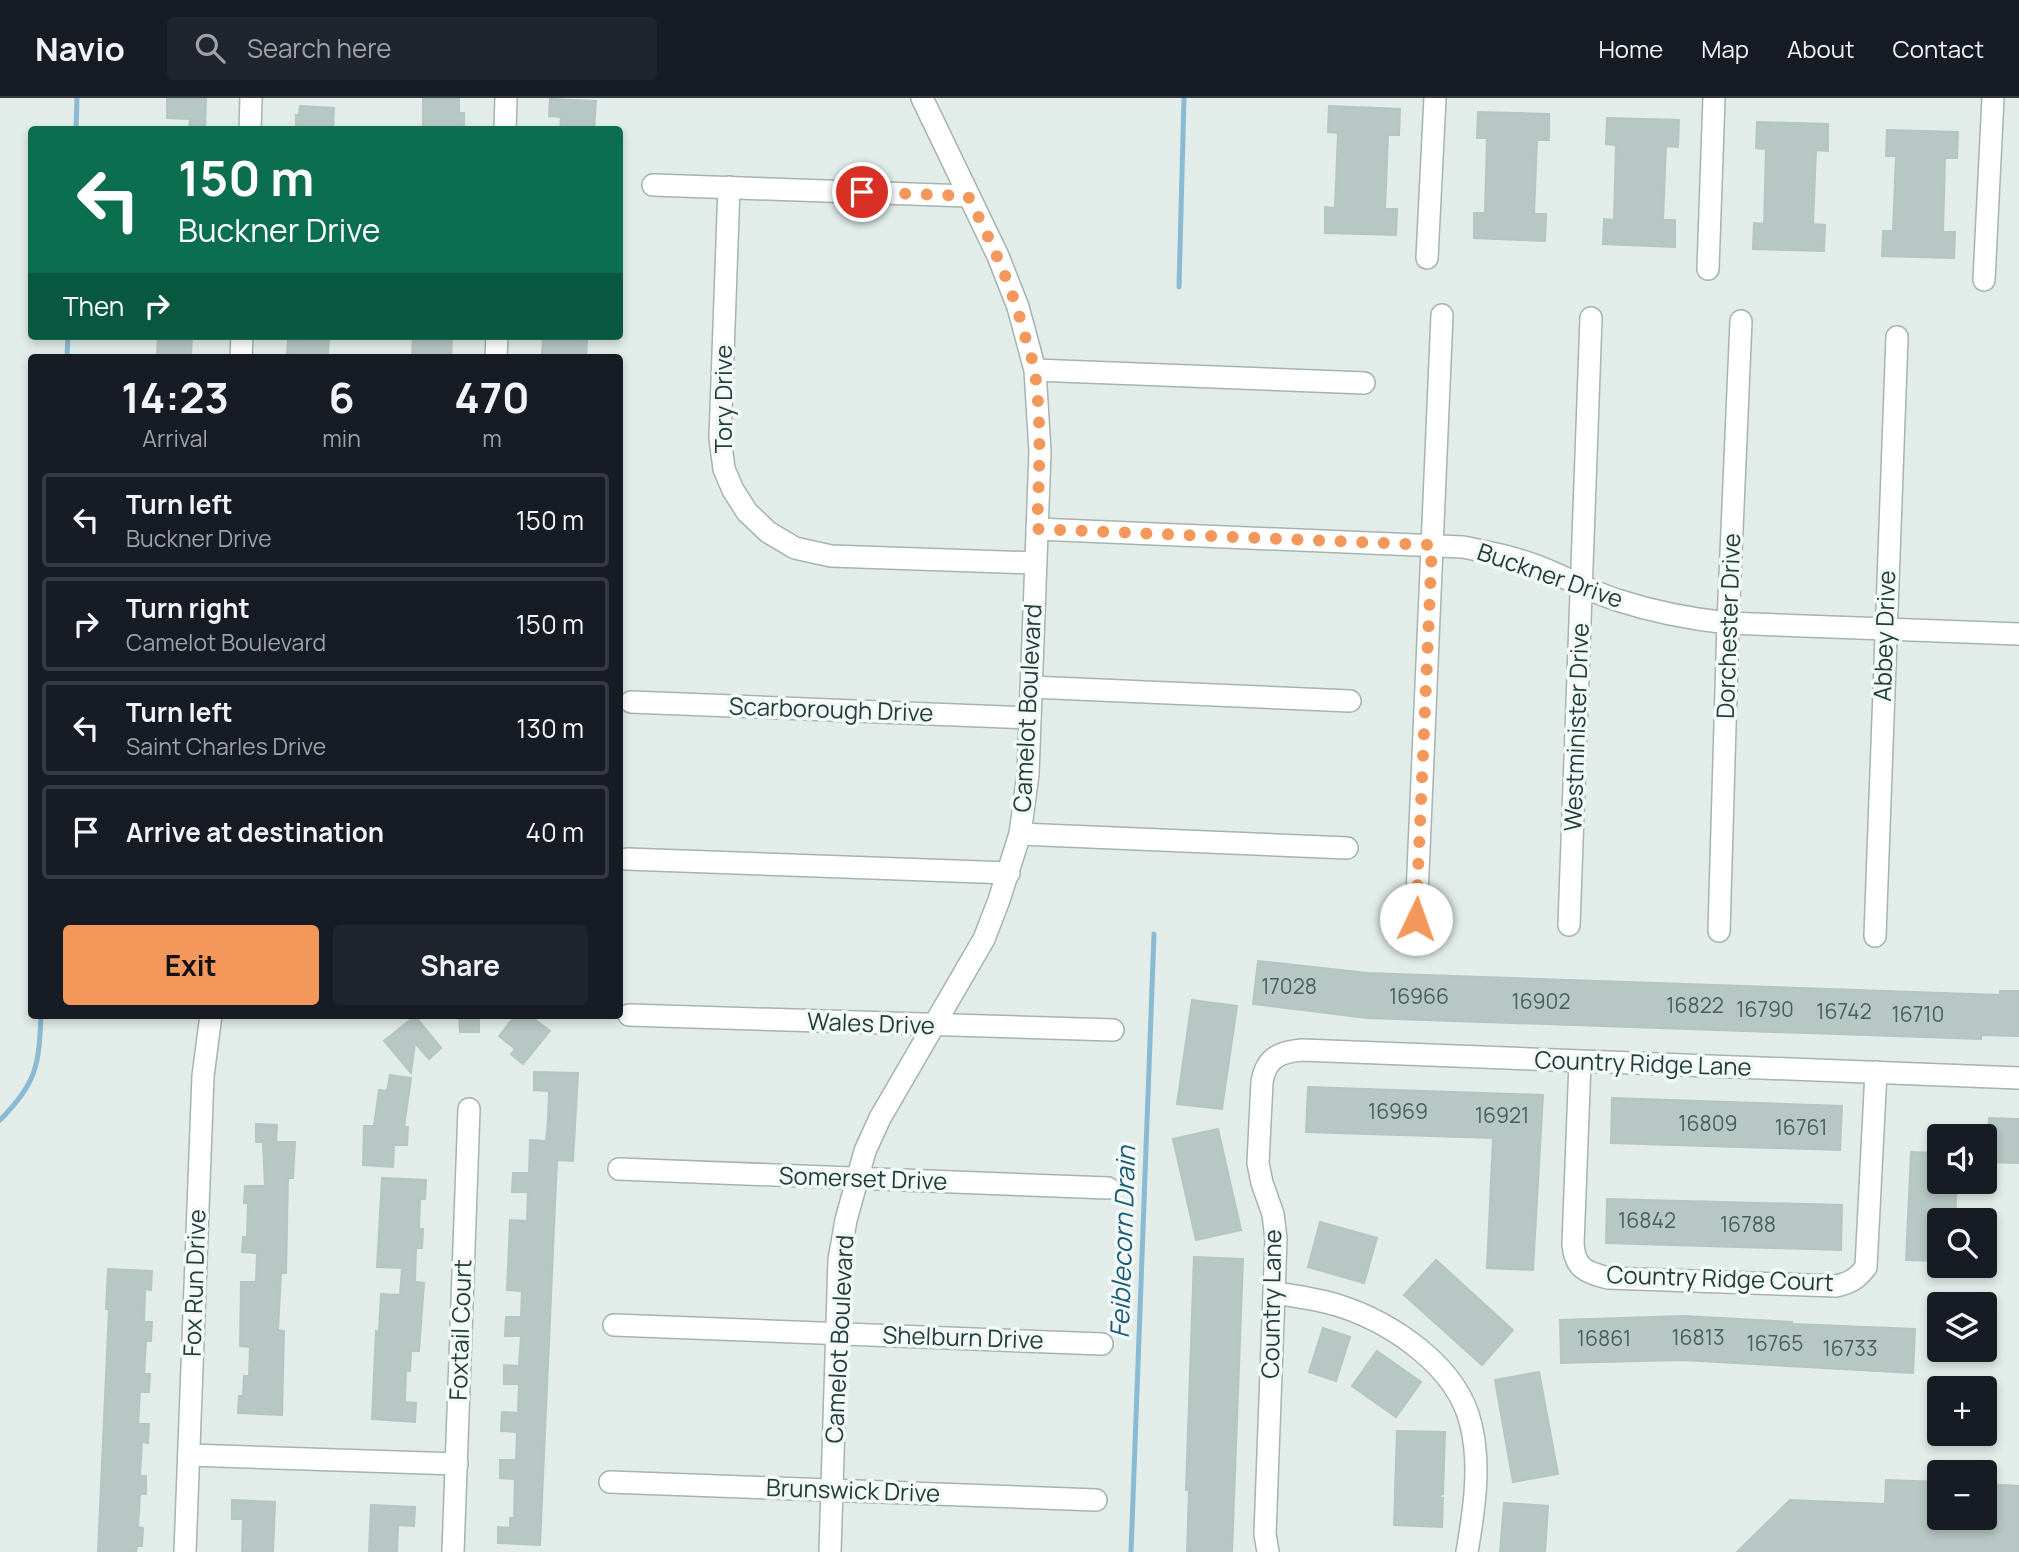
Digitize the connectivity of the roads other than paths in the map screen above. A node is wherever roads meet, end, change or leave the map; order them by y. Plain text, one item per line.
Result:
1 (251, 98) edge
2 (506, 98) edge
3 (922, 98) edge
4 (1435, 98) edge
5 (1714, 98) edge
6 (1993, 98) edge
7 (250, 126) edge
8 (505, 126) edge
9 (653, 185) dead end
10 (729, 187) junction
11 (968, 196) junction
12 (1427, 258) dead end
13 (1708, 269) dead end
14 (1984, 280) dead end
15 (1442, 315) dead end
16 (1591, 318) dead end
17 (1741, 321) dead end
18 (1897, 337) dead end
19 (1035, 370) junction
20 (1364, 383) dead end
21 (1037, 529) junction
22 (1432, 545) junction
23 (1035, 563) junction
24 (1582, 586) junction
25 (1728, 623) junction
26 (1885, 629) junction
27 (2019, 634) edge
28 (1031, 687) junction
29 (1350, 701) dead end
30 (631, 702) dead end
31 (1030, 718) junction
32 (1020, 834) junction
33 (1348, 848) dead end
34 (627, 859) dead end
35 (1009, 873) junction
36 (1416, 919) dead end
37 (1569, 925) dead end
38 (1719, 931) dead end
39 (1875, 936) dead end
40 (629, 1015) dead end
41 (210, 1019) edge
42 (935, 1026) junction
43 (1114, 1030) dead end
44 (1270, 1059) joint
45 (1580, 1062) junction
46 (1876, 1072) junction
47 (2019, 1078) edge
48 (469, 1109) dead end
49 (619, 1169) dead end
50 (857, 1180) junction
51 (1108, 1188) dead end
52 (1275, 1293) junction
53 (614, 1325) dead end
54 (836, 1333) junction
55 (1102, 1344) dead end
56 (189, 1455) junction
57 (457, 1464) junction
58 (610, 1482) dead end
59 (833, 1489) junction
60 (1097, 1500) dead end
61 (185, 1552) edge
62 (453, 1552) edge
63 (831, 1552) edge
64 (1268, 1552) edge
65 (1467, 1552) edge

1 - 7 street
2 - 8 street
3 - 11 street, Camelot Boulevard
4 - 12 street
5 - 13 street
6 - 14 street
9 - 10 street
10 - 11 street
10 - 23 street, Tory Drive
11 - 19 street, Camelot Boulevard
15 - 22 street
16 - 24 street, Westminister Drive
17 - 25 street, Dorchester Drive
18 - 26 street, Abbey Drive
19 - 20 street
19 - 21 street, Camelot Boulevard
21 - 22 street, Buckner Drive
21 - 23 street, Camelot Boulevard
22 - 24 street, Buckner Drive
22 - 36 street
23 - 28 street, Camelot Boulevard
24 - 25 street, Buckner Drive
24 - 37 street, Westminister Drive
25 - 26 street, Buckner Drive
25 - 38 street, Dorchester Drive
26 - 27 street, Buckner Drive
26 - 39 street, Abbey Drive
28 - 29 street
28 - 31 street, Camelot Boulevard
30 - 31 street, Scarborough Drive
31 - 32 street, Camelot Boulevard
32 - 33 street
32 - 35 street, Camelot Boulevard
34 - 35 street
35 - 42 street, Camelot Boulevard
40 - 42 street, Wales Drive
41 - 56 street, Fox Run Drive
42 - 43 street, Wales Drive
42 - 50 street, Camelot Boulevard
44 - 45 street, Country Ridge Lane
44 - 52 street, Country Lane
45 - 46 street, Country Ridge Lane
45 - 46 street, Country Ridge Court
46 - 47 street, Country Ridge Lane
48 - 57 street, Foxtail Court
49 - 50 street, Somerset Drive
50 - 51 street, Somerset Drive
50 - 54 street, Camelot Boulevard
52 - 64 street, Country Lane
52 - 65 street
53 - 54 street, Shelburn Drive
54 - 55 street, Shelburn Drive
54 - 59 street, Camelot Boulevard
56 - 57 street
56 - 61 street, Fox Run Drive
57 - 62 street, Foxtail Court
58 - 59 street, Brunswick Drive
59 - 60 street, Brunswick Drive
59 - 63 street, Camelot Boulevard

